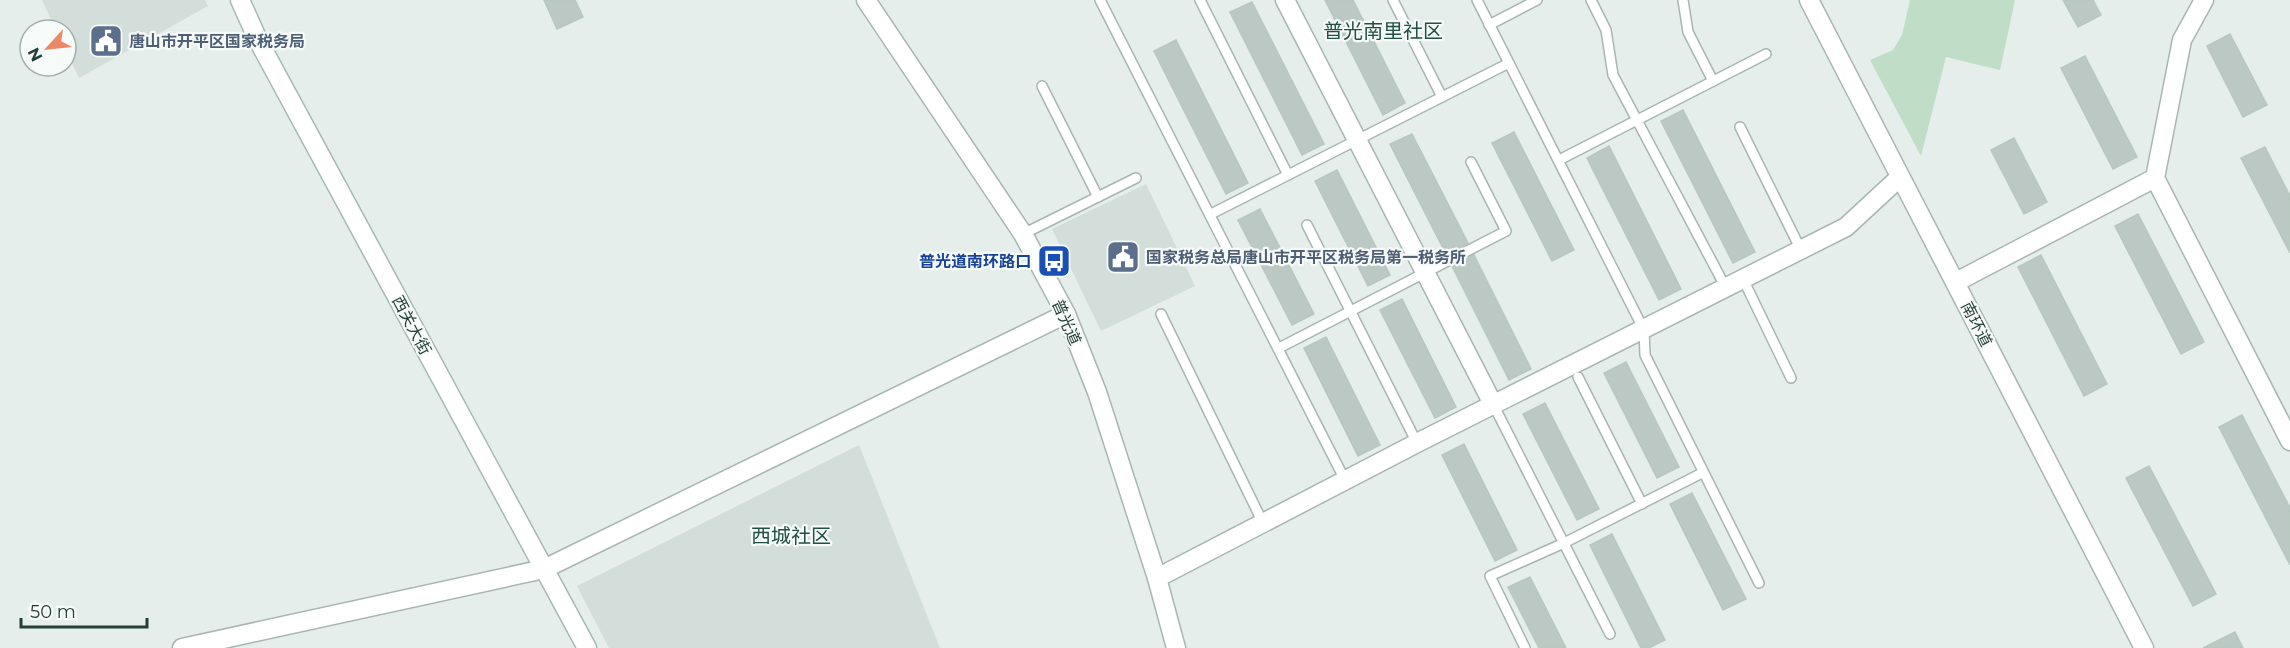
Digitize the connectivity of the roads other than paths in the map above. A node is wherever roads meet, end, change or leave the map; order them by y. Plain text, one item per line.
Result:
1 (240, 0) edge
2 (866, 0) edge
3 (1100, 0) edge
4 (1200, 0) edge
5 (1285, 0) edge
6 (1393, 0) edge
7 (1477, 0) edge
8 (1537, 0) edge
9 (1591, 0) edge
10 (1683, 0) edge
11 (1809, 0) edge
12 (2205, 0) edge
13 (1489, 25) junction
14 (1766, 54) dead end
15 (1509, 63) junction
16 (1713, 81) junction
17 (1042, 86) dead end
18 (1442, 97) junction
19 (1637, 120) junction
20 (1740, 127) dead end
21 (1357, 140) junction
22 (1559, 160) junction
23 (1471, 162) dead end
24 (1288, 175) junction
25 (1900, 177) junction
26 (1136, 178) dead end
27 (2155, 178) junction
28 (1098, 197) junction
29 (1211, 214) junction
30 (1307, 225) dead end
31 (1023, 234) junction
32 (1801, 250) junction
33 (1425, 273) junction
34 (1743, 279) junction
35 (1956, 282) junction
36 (1726, 288) junction
37 (1351, 311) junction
38 (1066, 314) junction
39 (1161, 314) dead end
40 (1644, 330) junction
41 (1279, 348) junction
42 (1578, 377) dead end
43 (1791, 378) dead end
44 (1494, 406) junction
45 (2290, 441) edge
46 (1417, 443) junction
47 (1702, 473) junction
48 (1345, 480) junction
49 (1642, 504) junction
50 (1263, 523) junction
51 (1564, 543) junction
52 (544, 569) junction
53 (1157, 578) junction
54 (1759, 584) dead end
55 (1610, 634) dead end
56 (182, 648) edge
57 (587, 648) edge
58 (1176, 648) edge
59 (1525, 648) edge
60 (2144, 648) edge

1 - 52 street, 西关大街
2 - 31 street, 普光道
3 - 29 lane
4 - 24 lane
5 - 21 street
6 - 18 lane
7 - 13 lane
8 - 13 lane
9 - 19 lane
10 - 16 lane
11 - 25 street, 南环道
12 - 27 street
13 - 15 lane
14 - 16 lane
15 - 18 lane
15 - 22 lane
16 - 19 lane
17 - 28 lane
18 - 21 lane
19 - 22 lane
19 - 36 lane
20 - 32 lane
21 - 24 lane
21 - 33 street
22 - 40 lane
23 - 33 lane
24 - 29 lane
25 - 32 street
25 - 35 street, 南环道
26 - 28 lane
27 - 35 street
27 - 45 street
28 - 31 lane
29 - 41 lane
30 - 37 lane
31 - 38 street, 普光道
32 - 34 street
33 - 37 lane
33 - 44 street
34 - 36 street
34 - 43 lane
35 - 60 street, 南环道
36 - 40 street
37 - 41 lane
37 - 46 lane
38 - 52 street
38 - 53 street, 普光道
39 - 50 lane
40 - 44 street
40 - 47 lane
41 - 48 lane
42 - 49 lane
44 - 46 street
44 - 51 lane
46 - 48 street
47 - 49 lane
47 - 54 lane
48 - 50 street
49 - 51 lane
50 - 53 street
51 - 55 lane
51 - 59 lane
52 - 56 street
52 - 57 street, 西关大街
53 - 58 street, 普光道

